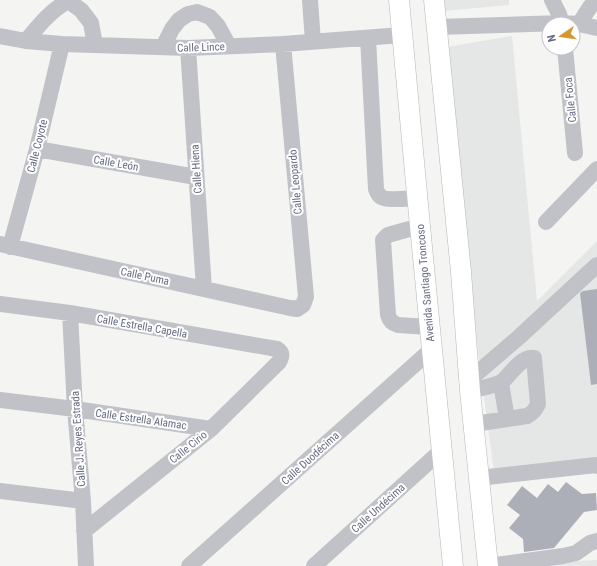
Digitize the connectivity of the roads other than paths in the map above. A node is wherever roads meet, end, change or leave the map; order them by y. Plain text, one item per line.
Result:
1 (310, 0) edge
2 (399, 0) edge
3 (434, 0) edge
4 (552, 0) edge
5 (597, 0) edge
6 (69, 1) edge
7 (197, 6) edge
8 (560, 16) edge
9 (581, 20) edge
10 (541, 24) edge
11 (581, 25) edge
12 (437, 27) junction
13 (597, 28) edge
14 (402, 35) junction
15 (0, 36) edge
16 (368, 38) junction
17 (26, 41) junction
18 (313, 42) junction
19 (62, 44) junction
20 (283, 44) junction
21 (95, 46) junction
22 (229, 46) junction
23 (163, 47) junction
24 (188, 48) junction
25 (566, 56) edge
26 (36, 149) junction
27 (575, 153) dead end
28 (597, 169) edge
29 (196, 177) junction
30 (417, 198) junction
31 (546, 222) dead end
32 (420, 226) junction
33 (5, 246) edge
34 (597, 265) edge
35 (204, 289) junction
36 (0, 304) edge
37 (290, 308) joint
38 (70, 313) junction
39 (429, 327) junction
40 (432, 350) junction
41 (282, 354) joint
42 (501, 383) junction
43 (470, 385) junction
44 (0, 400) edge
45 (75, 409) junction
46 (507, 419) junction
47 (474, 424) junction
48 (211, 429) junction
49 (442, 450) junction
50 (597, 466) edge
51 (478, 478) junction
52 (0, 491) edge
53 (83, 501) junction
54 (84, 531) junction
55 (597, 541) edge
56 (449, 563) edge
57 (86, 566) edge
58 (189, 566) edge
59 (314, 566) edge
60 (488, 566) edge

1 - 18 street
2 - 14 main road, Avenida Santiago Troncoso
3 - 12 main road
4 - 8 street
5 - 9 street
6 - 17 street
6 - 21 street
7 - 22 street
7 - 23 street
10 - 12 street
11 - 13 street
12 - 43 main road
14 - 16 street, Calle Lince
14 - 30 main road, Avenida Santiago Troncoso
15 - 17 street, Calle Lince
16 - 18 street, Calle Lince
16 - 30 street
17 - 19 street, Calle Lince
18 - 20 street, Calle Lince
19 - 21 street, Calle Lince
19 - 26 street, Calle Coyote
20 - 22 street, Calle Lince
20 - 37 street, Calle Leopardo
21 - 23 street, Calle Lince
22 - 24 street, Calle Lince
23 - 24 street, Calle Lince
24 - 29 street, Calle Hiena
25 - 27 street, Calle Foca
26 - 29 street, Calle León
26 - 33 street, Calle Coyote
28 - 31 street
29 - 35 street, Calle Hiena
30 - 32 main road, Avenida Santiago Troncoso
32 - 39 main road, Avenida Santiago Troncoso
32 - 39 street
33 - 35 street, Calle Puma
34 - 43 street
35 - 37 street, Calle Puma
36 - 38 street, Calle Estrella Capella
38 - 41 street, Calle Estrella Capella
38 - 45 street, Calle J. Reyes Estrada
39 - 40 main road, Avenida Santiago Troncoso
40 - 49 main road, Avenida Santiago Troncoso
40 - 58 street, Calle Duodécima
41 - 48 street, Calle Cirio
42 - 43 street
42 - 46 street
42 - 46 street
43 - 47 main road
44 - 45 street, Calle Estrella Alamac
45 - 48 street, Calle Estrella Alamac
45 - 53 street, Calle J. Reyes Estrada
46 - 47 street
47 - 51 main road
48 - 54 street, Calle Cirio
49 - 56 main road, Avenida Santiago Troncoso
49 - 59 street, Calle Undécima
50 - 51 street
51 - 60 main road
52 - 53 street
53 - 54 street, Calle J. Reyes Estrada
54 - 57 street, Calle J. Reyes Estrada
55 - 60 street

